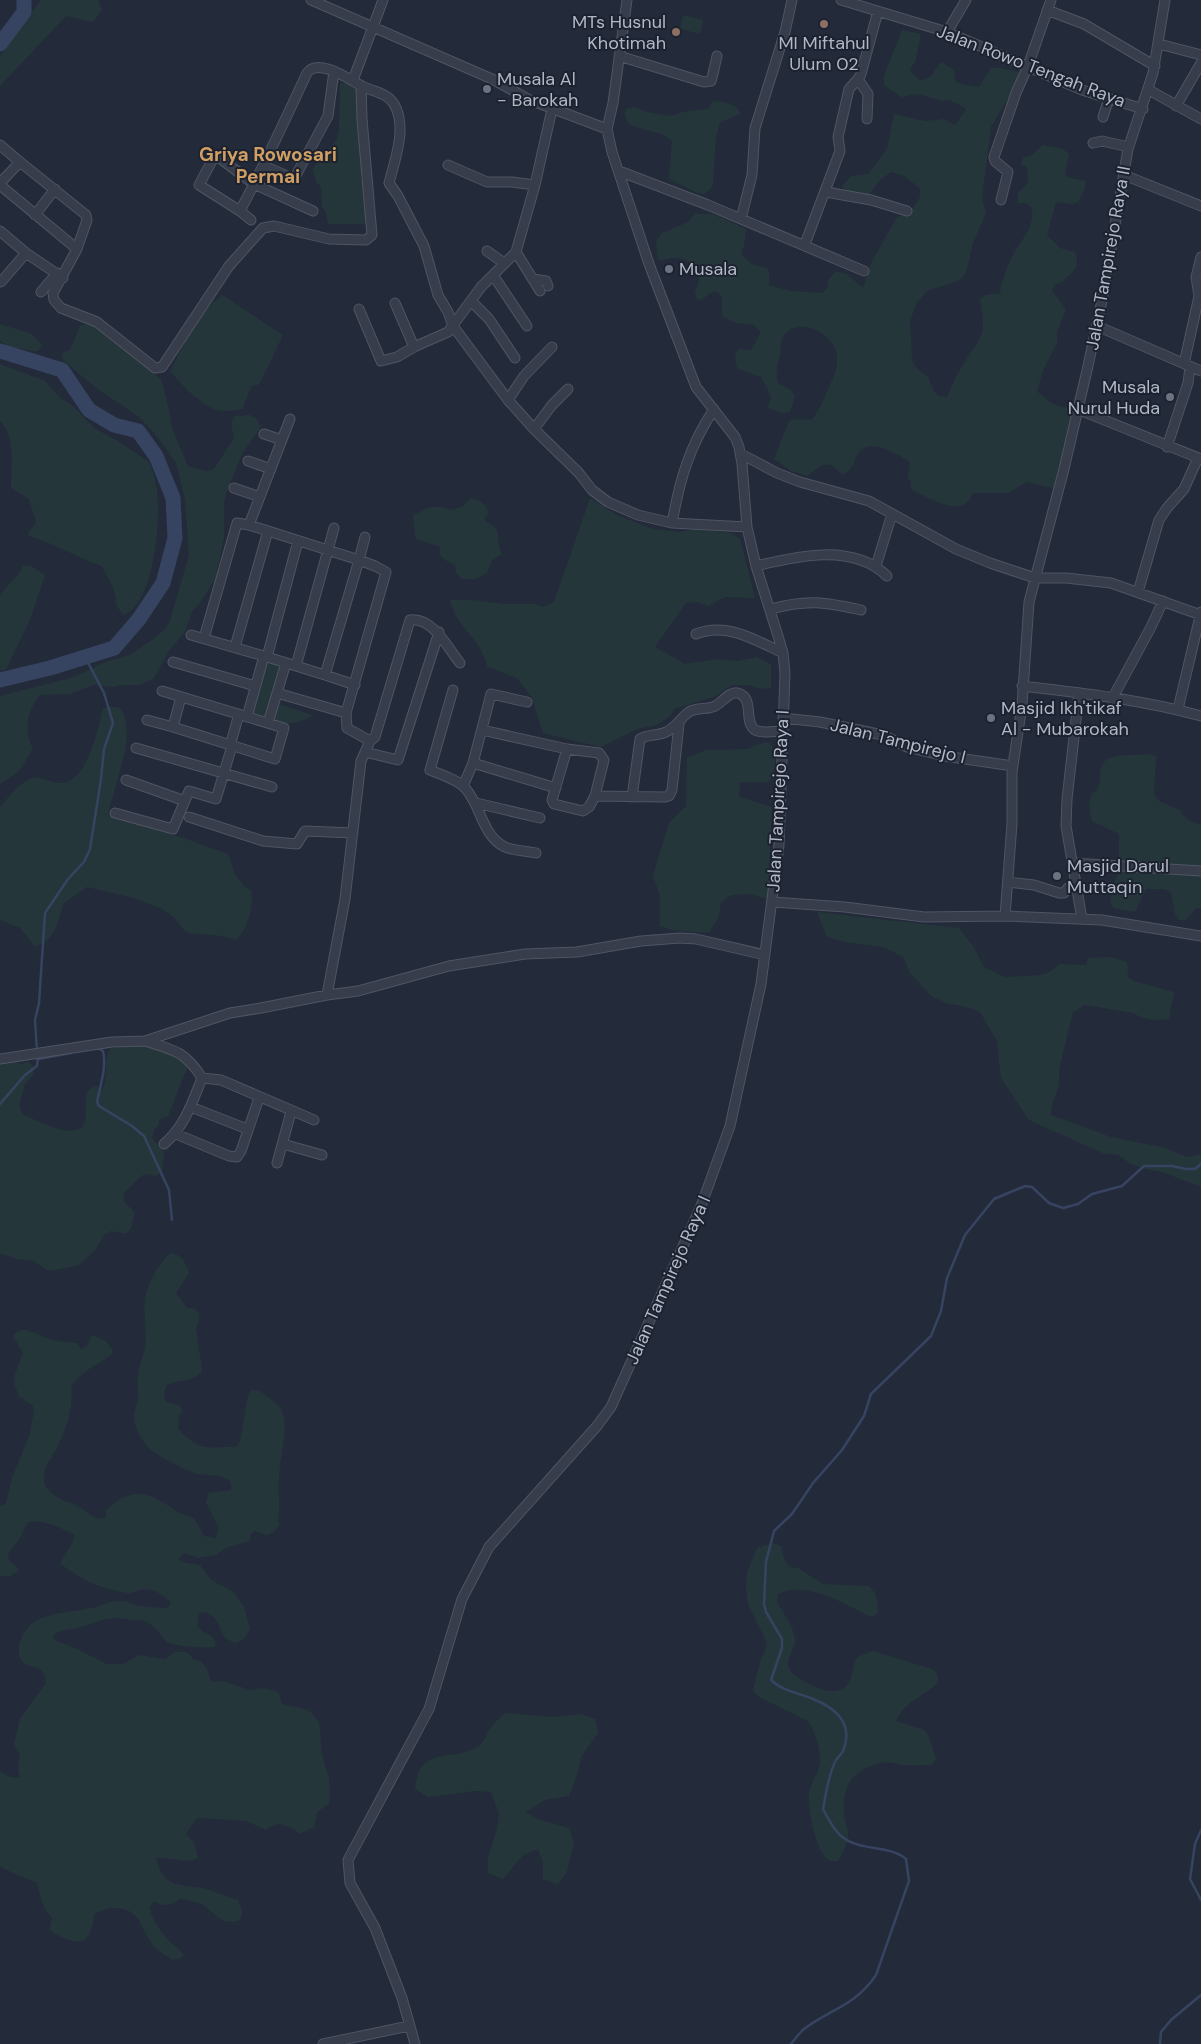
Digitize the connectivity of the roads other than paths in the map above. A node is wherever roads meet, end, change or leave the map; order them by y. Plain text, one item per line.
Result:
1 (311, 0) edge
2 (383, 0) edge
3 (627, 0) edge
4 (792, 0) edge
5 (842, 0) edge
6 (966, 0) edge
7 (1051, 0) edge
8 (1165, 0) edge
9 (1047, 10) junction
10 (878, 11) junction
11 (372, 28) junction
12 (947, 32) junction
13 (1159, 44) junction
14 (1201, 55) edge
15 (619, 56) junction
16 (717, 56) dead end
17 (1201, 63) edge
18 (1028, 66) junction
19 (1155, 66) junction
20 (334, 71) junction
21 (353, 80) junction
22 (858, 80) junction
23 (362, 86) junction
24 (1149, 90) junction
25 (1110, 98) junction
26 (1176, 106) junction
27 (552, 109) junction
28 (1143, 109) junction
29 (1103, 117) dead end
30 (867, 118) dead end
31 (1201, 119) edge
32 (606, 129) junction
33 (1093, 143) dead end
34 (0, 145) edge
35 (1129, 147) junction
36 (20, 162) junction
37 (448, 165) dead end
38 (264, 166) junction
39 (619, 171) junction
40 (1124, 175) junction
41 (0, 184) edge
42 (254, 184) junction
43 (535, 185) junction
44 (54, 189) junction
45 (826, 192) junction
46 (1001, 200) dead end
47 (1201, 206) edge
48 (240, 211) junction
49 (313, 211) dead end
50 (907, 211) dead end
51 (35, 215) junction
52 (741, 219) junction
53 (251, 220) dead end
54 (0, 232) edge
55 (804, 244) junction
56 (76, 248) junction
57 (487, 251) dead end
58 (516, 252) junction
59 (26, 253) junction
60 (1201, 257) edge
61 (504, 263) junction
62 (864, 271) dead end
63 (493, 275) junction
64 (60, 276) junction
65 (1, 282) edge
66 (544, 288) dead end
67 (41, 292) dead end
68 (471, 301) junction
69 (395, 303) dead end
70 (359, 309) dead end
71 (453, 326) junction
72 (527, 326) dead end
73 (1097, 326) junction
74 (414, 347) junction
75 (552, 347) dead end
76 (515, 358) dead end
77 (1187, 365) junction
78 (1201, 371) edge
79 (568, 389) dead end
80 (508, 400) junction
81 (1077, 409) junction
82 (714, 410) junction
83 (290, 419) dead end
84 (534, 429) junction
85 (264, 434) dead end
86 (282, 440) junction
87 (1167, 447) junction
88 (741, 454) junction
89 (1199, 459) edge
90 (248, 460) dead end
91 (271, 469) junction
92 (234, 488) dead end
93 (260, 497) junction
94 (892, 514) junction
95 (672, 523) junction
96 (249, 525) junction
97 (746, 527) junction
98 (334, 528) dead end
99 (268, 531) junction
100 (365, 537) dead end
101 (298, 541) junction
102 (328, 550) junction
103 (359, 560) junction
104 (756, 566) junction
105 (876, 566) junction
106 (887, 576) dead end
107 (1035, 578) junction
108 (1138, 592) junction
109 (1163, 601) junction
110 (770, 609) junction
111 (861, 610) dead end
112 (1201, 614) edge
113 (438, 632) junction
114 (191, 634) dead end
115 (696, 634) dead end
116 (204, 638) junction
117 (235, 647) junction
118 (783, 653) junction
119 (266, 657) junction
120 (173, 662) dead end
121 (286, 663) junction
122 (460, 663) dead end
123 (296, 666) junction
124 (325, 675) junction
125 (355, 685) junction
126 (255, 686) junction
127 (1022, 686) junction
128 (453, 690) dead end
129 (162, 691) dead end
130 (277, 693) junction
131 (1079, 693) junction
132 (182, 697) junction
133 (1112, 699) junction
134 (527, 702) dead end
135 (1178, 709) junction
136 (346, 713) junction
137 (243, 715) junction
138 (1201, 716) edge
139 (783, 718) junction
140 (148, 720) dead end
141 (268, 723) junction
142 (679, 724) junction
143 (173, 727) junction
144 (482, 730) junction
145 (782, 731) junction
146 (370, 740) junction
147 (231, 746) junction
148 (136, 748) dead end
149 (567, 749) junction
150 (365, 752) junction
151 (473, 763) junction
152 (1013, 766) junction
153 (224, 774) junction
154 (126, 780) dead end
155 (463, 786) junction
156 (272, 787) dead end
157 (556, 788) junction
158 (595, 796) junction
159 (632, 797) junction
160 (185, 800) junction
161 (476, 803) junction
162 (115, 813) dead end
163 (189, 817) dead end
164 (540, 818) dead end
165 (353, 833) junction
166 (536, 852) dead end
167 (1073, 864) junction
168 (1201, 871) edge
169 (1008, 882) junction
170 (1076, 889) junction
171 (772, 902) junction
172 (1005, 916) junction
173 (1082, 918) junction
174 (1201, 936) edge
175 (764, 955) junction
176 (327, 995) junction
177 (145, 1041) junction
178 (0, 1059) edge
179 (202, 1078) junction
180 (259, 1098) junction
181 (191, 1107) junction
182 (291, 1112) junction
183 (314, 1120) dead end
184 (247, 1129) junction
185 (176, 1134) junction
186 (164, 1144) dead end
187 (283, 1144) junction
188 (322, 1155) dead end
189 (277, 1163) dead end
190 (408, 2026) junction
191 (324, 2044) edge
192 (415, 2044) edge

1 - 11 street
2 - 11 street
3 - 15 street
4 - 52 street
5 - 10 street, Jalan Rowo Tengah Raya
6 - 12 street
7 - 9 street
8 - 13 street, Jalan Rowo Tengah Raya
9 - 18 street
9 - 19 street
10 - 12 street, Jalan Rowo Tengah Raya
10 - 22 street
11 - 21 street
11 - 27 street
12 - 18 street, Jalan Rowo Tengah Raya
13 - 14 street
13 - 19 street, Jalan Rowo Tengah Raya
15 - 16 street
15 - 32 street
17 - 26 street
18 - 25 street, Jalan Rowo Tengah Raya
18 - 46 street
19 - 24 street, Jalan Rowo Tengah Raya
20 - 21 street
20 - 38 street
20 - 38 street
21 - 23 street
22 - 30 street
22 - 45 street
23 - 64 street
23 - 71 street
24 - 26 street
24 - 28 street, Jalan Rowo Tengah Raya
25 - 28 street, Jalan Rowo Tengah Raya
25 - 29 street
26 - 31 street
27 - 32 street
27 - 43 street
28 - 35 street, Jalan Tampirejo Raya II
32 - 39 street
33 - 35 street
34 - 36 street
35 - 40 street, Jalan Tampirejo Raya II
36 - 41 street
36 - 44 street
37 - 43 street
38 - 42 street
39 - 52 street
39 - 82 street
40 - 47 street
40 - 73 street, Jalan Tampirejo Raya II
41 - 51 street
42 - 48 street
42 - 48 street
42 - 49 street
43 - 58 street
44 - 51 street
44 - 56 street
45 - 50 street
45 - 55 street
48 - 53 street
51 - 56 street
52 - 55 street
54 - 59 street
55 - 62 street
56 - 64 street
57 - 61 street
58 - 61 street
58 - 66 street
59 - 64 street
59 - 65 street
60 - 77 street
61 - 63 street
63 - 68 street
63 - 72 street
64 - 67 street
68 - 71 street
68 - 76 street
69 - 74 street
70 - 74 street
71 - 74 street
71 - 80 street
73 - 77 street
73 - 81 street, Jalan Tampirejo Raya II
75 - 80 street
77 - 78 street
77 - 87 street
79 - 84 street
80 - 84 street
81 - 87 street
81 - 107 street, Jalan Tampirejo Raya II
82 - 88 street
82 - 95 street
83 - 86 street
84 - 95 street
85 - 86 street
86 - 91 street
87 - 89 street
88 - 94 street
88 - 97 street, Jalan Tampirejo Raya I
89 - 108 street
90 - 91 street
91 - 93 street
92 - 93 street
93 - 96 street
94 - 105 street
94 - 107 street
95 - 97 street
96 - 99 street
96 - 116 street
97 - 104 street, Jalan Tampirejo Raya I
98 - 102 street
99 - 101 street
99 - 117 street
100 - 103 street
101 - 102 street
101 - 119 street
102 - 103 street
102 - 123 street
103 - 124 street
103 - 125 street
104 - 105 street
104 - 110 street, Jalan Tampirejo Raya I
105 - 106 street
107 - 108 street
107 - 127 street, Jalan Tampirejo Raya II
108 - 109 street
109 - 112 street
109 - 133 street
110 - 111 street
110 - 118 street, Jalan Tampirejo Raya I
112 - 135 street
113 - 122 street
113 - 146 street
113 - 150 street
114 - 116 street
115 - 118 street
116 - 117 street
117 - 119 street
118 - 139 street, Jalan Tampirejo Raya I
119 - 121 street
119 - 126 street
120 - 126 street
121 - 123 street
121 - 130 street
123 - 124 street
124 - 125 street
125 - 136 street
126 - 137 street
127 - 131 street
127 - 152 street, Jalan Tampirejo Raya II
128 - 155 street
129 - 132 street
130 - 136 street
130 - 141 street
131 - 133 street
131 - 167 street
132 - 137 street
132 - 143 street
133 - 135 street
134 - 144 street
135 - 138 street
136 - 146 street
137 - 141 street
137 - 147 street
139 - 145 street, Jalan Tampirejo Raya I
139 - 152 street, Jalan Tampirejo I
140 - 143 street
141 - 147 street
142 - 145 street
142 - 159 street
142 - 159 street
143 - 147 street
144 - 149 street
144 - 151 street
145 - 171 street, Jalan Tampirejo Raya I
146 - 150 street
147 - 153 street
148 - 153 street
149 - 157 street
149 - 158 street
150 - 165 street
151 - 155 street
151 - 157 street
152 - 169 street, Jalan Tampirejo Raya II
153 - 156 street
153 - 160 street
154 - 160 street
155 - 161 street
157 - 158 street
158 - 159 street
160 - 162 street
161 - 164 street
161 - 166 street
163 - 165 street
165 - 176 street
167 - 168 street
167 - 170 street
169 - 170 street
169 - 172 street, Jalan Tampirejo Raya II
170 - 173 street
171 - 172 street
171 - 175 street, Jalan Tampirejo Raya I
172 - 173 street
173 - 174 street
175 - 176 street
175 - 190 street, Jalan Tampirejo Raya I
176 - 177 street
177 - 178 street
177 - 179 street
179 - 180 street
179 - 181 street
180 - 182 street
180 - 184 street
181 - 184 street
181 - 185 street
182 - 183 street
182 - 187 street
184 - 185 street
185 - 186 street
187 - 188 street
187 - 189 street
190 - 191 street
190 - 192 street, Jalan Tampirejo Raya I

